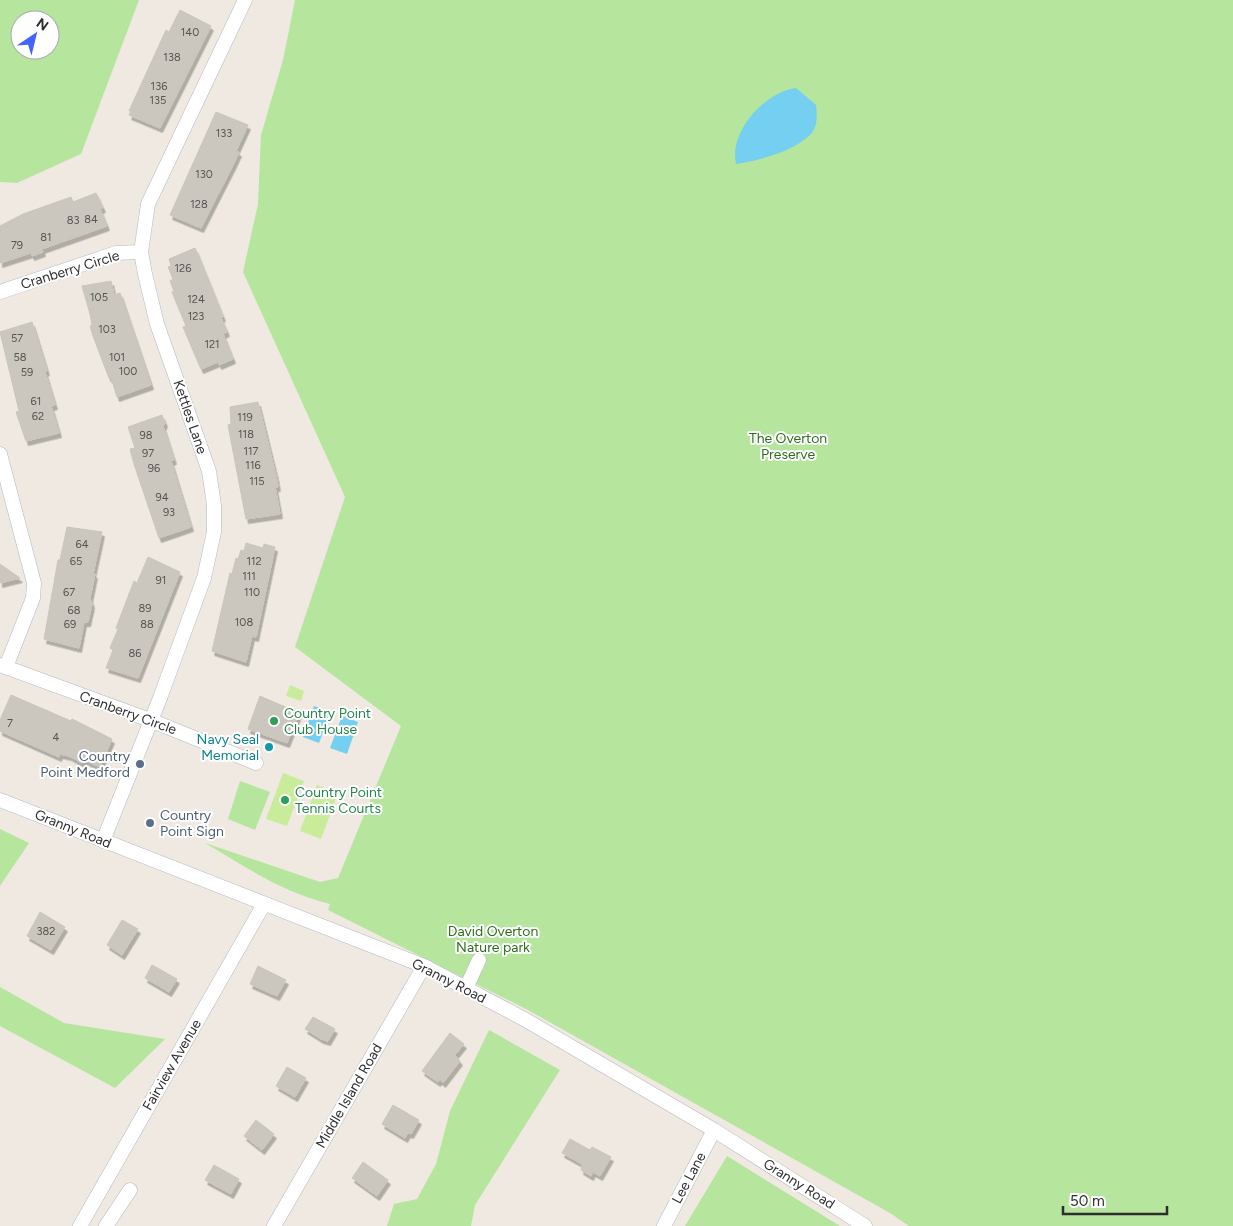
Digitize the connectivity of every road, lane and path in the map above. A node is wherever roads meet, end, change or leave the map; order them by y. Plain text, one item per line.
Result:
1 (245, 0) edge
2 (141, 252) junction
3 (0, 292) edge
4 (0, 454) edge
5 (3, 666) edge
6 (150, 720) junction
7 (256, 763) dead end
8 (0, 800) edge
9 (103, 841) junction
10 (264, 904) junction
11 (479, 960) dead end
12 (424, 966) junction
13 (466, 988) junction
14 (714, 1130) junction
15 (130, 1190) dead end
16 (80, 1226) edge
17 (106, 1226) edge
18 (274, 1226) edge
19 (664, 1226) edge
20 (866, 1226) edge

1 - 2 street, Kettles Lane
2 - 3 street, Cranberry Circle
2 - 6 street, Kettles Lane
4 - 5 street
5 - 6 street, Cranberry Circle
6 - 7 street, Cranberry Circle
6 - 9 street, Kettles Lane
8 - 9 street, Granny Road
9 - 10 street, Granny Road
10 - 12 street, Granny Road
10 - 16 street, Fairview Avenue
11 - 13 street
12 - 13 street, Granny Road
12 - 18 street, Middle Island Road
13 - 14 street, Granny Road
14 - 19 street, Lee Lane
14 - 20 street, Granny Road
15 - 17 street

